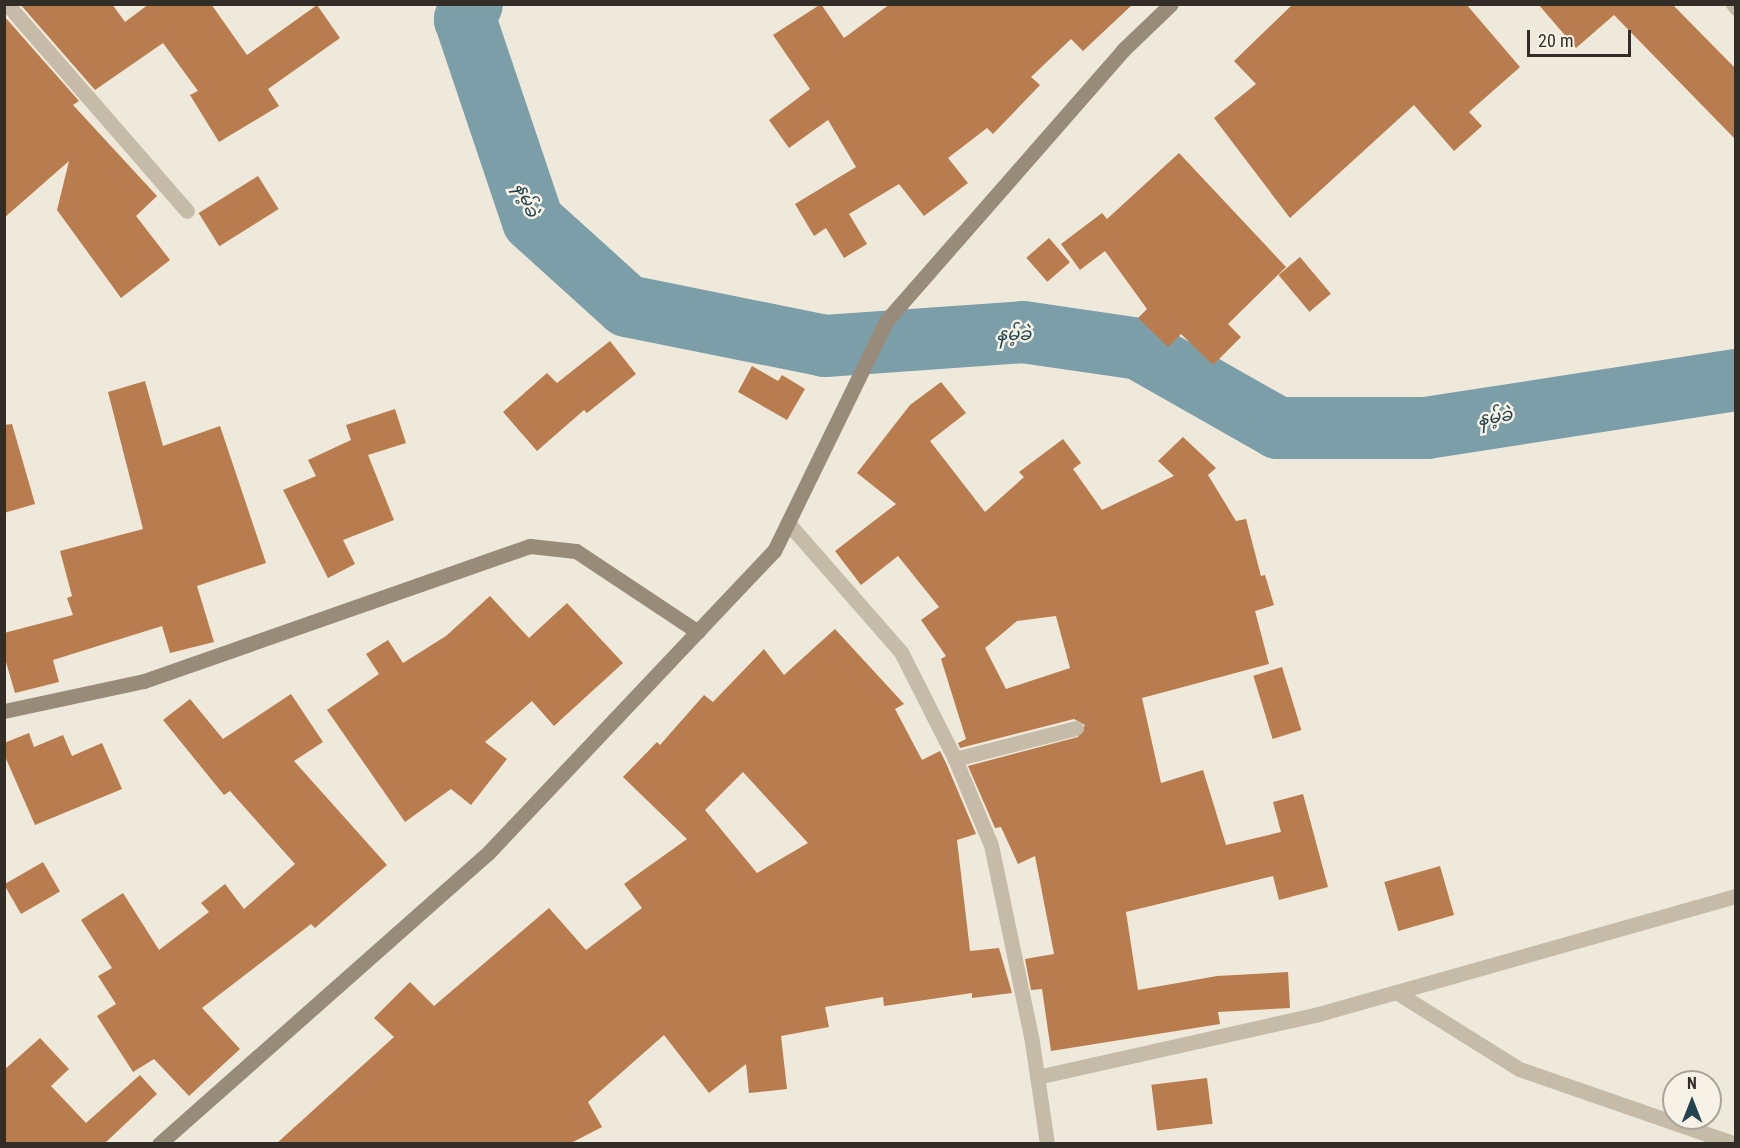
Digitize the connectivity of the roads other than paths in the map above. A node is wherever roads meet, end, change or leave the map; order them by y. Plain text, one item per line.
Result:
1 (7, 4) edge
2 (1171, 4) edge
3 (1732, 4) edge
4 (1736, 8) edge
5 (187, 211) dead end
6 (788, 523) junction
7 (698, 632) junction
8 (4, 711) edge
9 (1076, 728) dead end
10 (955, 759) junction
11 (1736, 896) edge
12 (1396, 992) junction
13 (1037, 1077) junction
14 (159, 1143) edge
15 (1047, 1143) edge
16 (1736, 1143) edge

1 - 5 street
2 - 6 main road
3 - 4 street
6 - 7 main road
6 - 10 street
7 - 8 main road
7 - 14 main road
9 - 10 street
10 - 13 street
11 - 12 street
12 - 13 street
12 - 16 street
13 - 15 street

